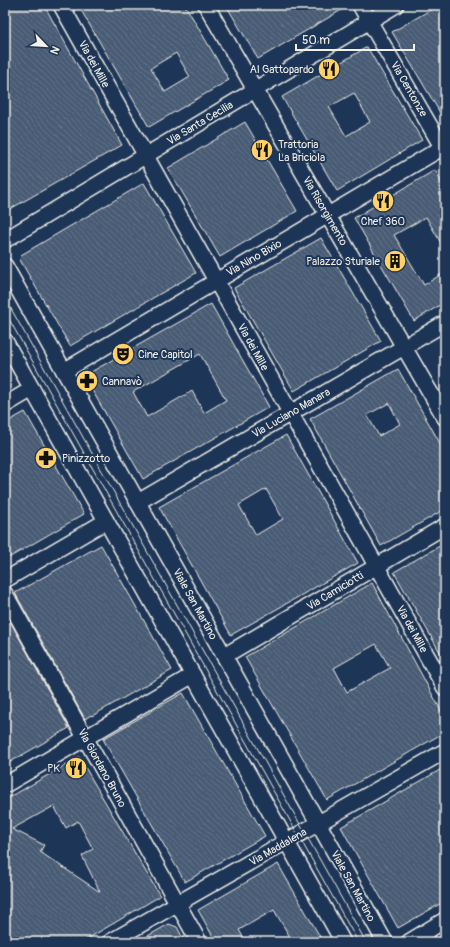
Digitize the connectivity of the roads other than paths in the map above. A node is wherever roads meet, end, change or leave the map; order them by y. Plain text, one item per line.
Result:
1 (61, 5) edge
2 (206, 5) edge
3 (360, 5) edge
4 (396, 5) edge
5 (369, 21) junction
6 (255, 90) junction
7 (444, 149) edge
8 (146, 156) junction
9 (328, 215) junction
10 (5, 240) edge
11 (5, 266) edge
12 (216, 281) junction
13 (445, 323) edge
14 (5, 341) edge
15 (404, 347) junction
16 (64, 371) junction
17 (32, 389) junction
18 (5, 405) edge
19 (290, 413) junction
20 (445, 418) edge
21 (138, 502) junction
22 (106, 521) junction
23 (445, 526) edge
24 (377, 566) junction
25 (5, 580) edge
26 (5, 594) edge
27 (224, 656) junction
28 (193, 675) junction
29 (445, 688) edge
30 (85, 738) junction
31 (445, 751) edge
32 (5, 785) edge
33 (318, 823) junction
34 (286, 842) junction
35 (178, 904) junction
36 (445, 920) edge
37 (110, 942) edge
38 (199, 942) edge
39 (342, 942) edge
40 (385, 942) edge
41 (409, 942) edge

1 - 8 street, Via dei Mille
2 - 6 street, Via Risorgimento
3 - 5 street, Via Centonze
4 - 5 street, Via Santa Cecilia
5 - 6 street, Via Santa Cecilia
5 - 7 street, Via Centonze
6 - 8 street, Via Santa Cecilia
6 - 9 street, Via Risorgimento
7 - 9 street, Via Nino Bixio
8 - 10 street, Via Santa Cecilia
8 - 12 street, Via dei Mille
9 - 12 street, Via Nino Bixio
9 - 15 street, Via Risorgimento
11 - 16 street, Viale San Martino
12 - 16 street, Via Nino Bixio
12 - 19 street, Via dei Mille
13 - 15 street, Via Luciano Manara
14 - 17 street
15 - 19 street, Via Luciano Manara
15 - 20 street, Via Risorgimento
16 - 21 street, Viale San Martino
17 - 18 street
17 - 22 street
19 - 21 street, Via Luciano Manara
19 - 24 street, Via dei Mille
21 - 27 street, Viale San Martino
22 - 25 street
22 - 28 street
23 - 24 street, Via Camiciotti
24 - 27 street, Via Camiciotti
24 - 29 street, Via dei Mille
26 - 30 street, Via Giordano Bruno
27 - 33 street, Viale San Martino
28 - 30 street
28 - 34 street
30 - 32 street
30 - 35 street, Via Giordano Bruno
31 - 33 street, Via Maddalena
33 - 34 street, Via Maddalena
33 - 40 street, Viale San Martino
34 - 35 street, Via Maddalena
34 - 39 street
35 - 37 street, Via Maddalena
35 - 38 street, Via Giordano Bruno
36 - 41 street

